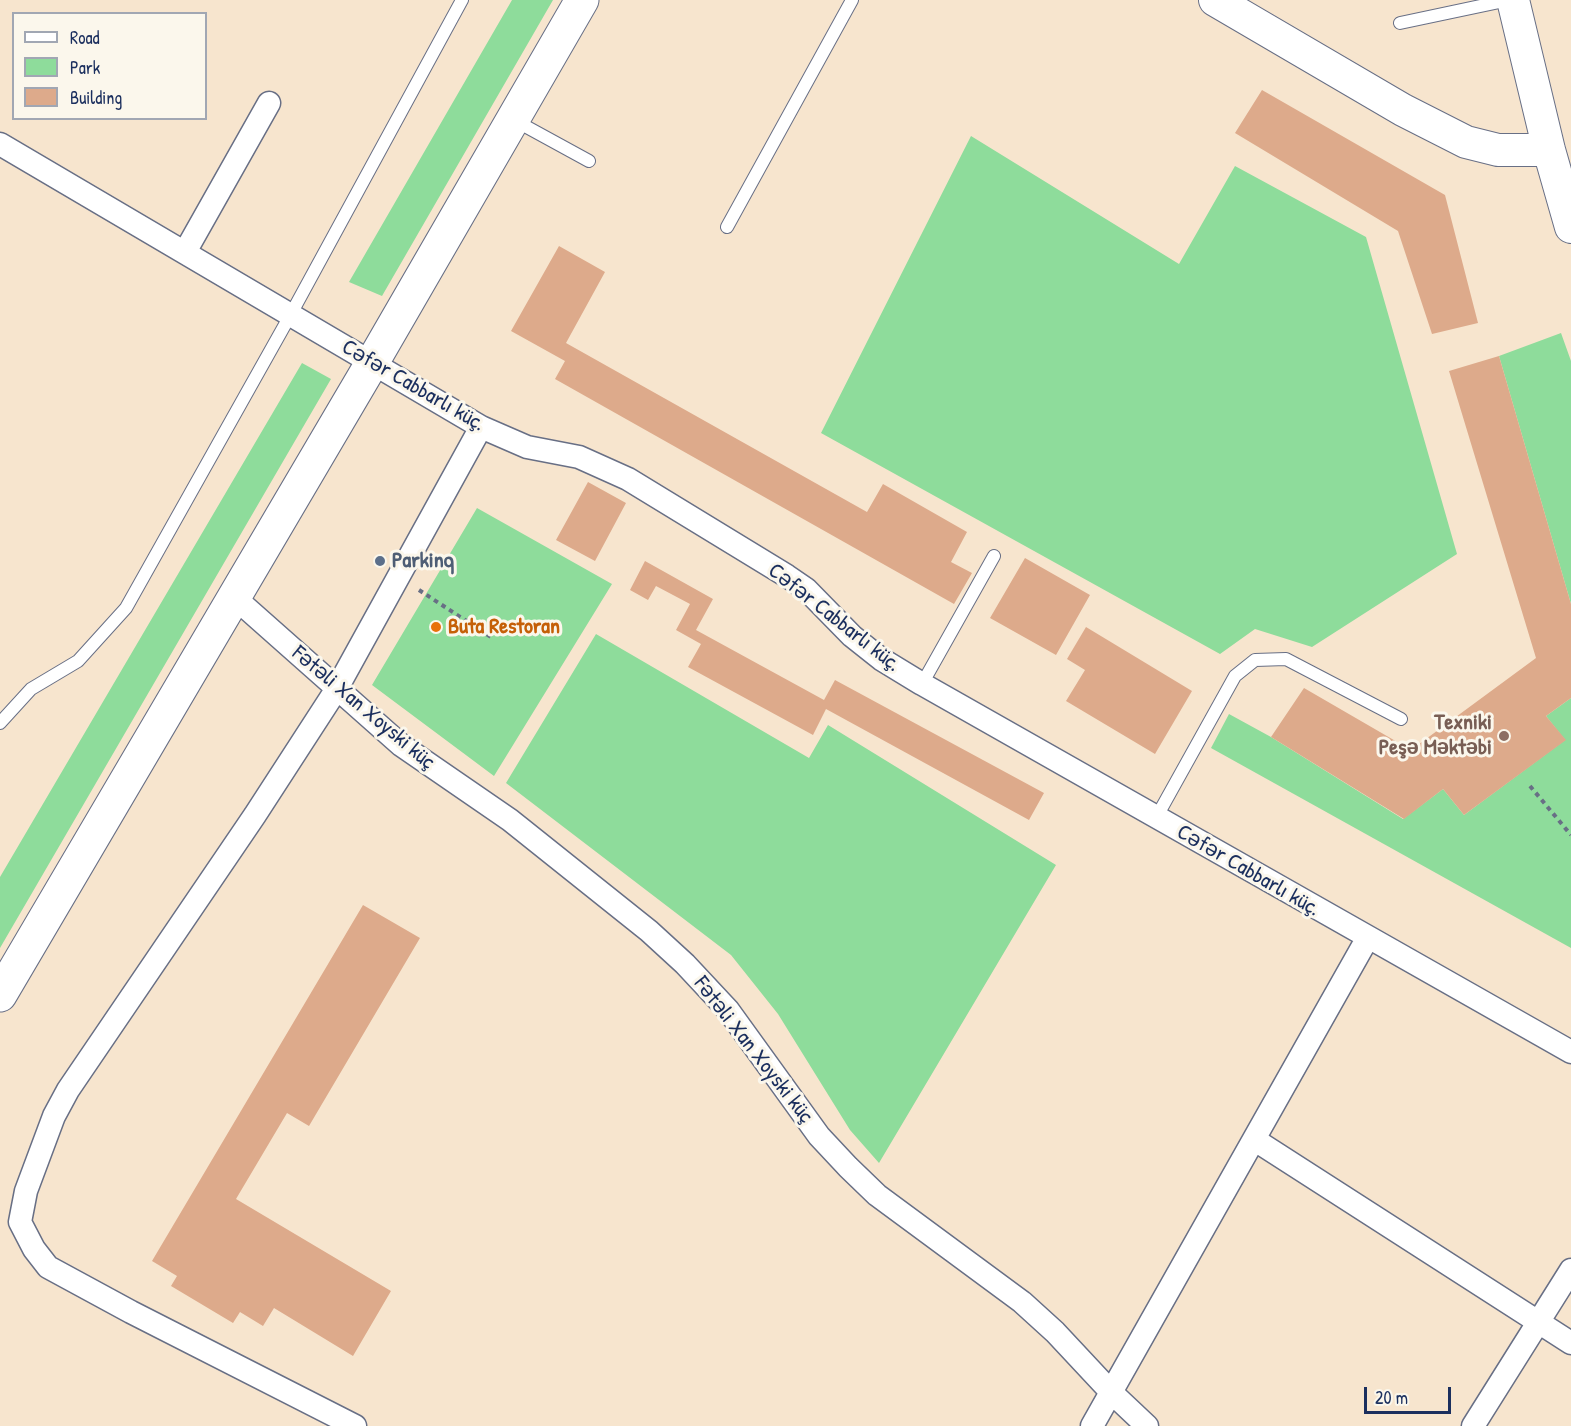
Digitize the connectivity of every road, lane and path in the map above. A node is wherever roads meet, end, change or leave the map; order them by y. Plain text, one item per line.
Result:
1 (462, 0) edge
2 (582, 0) edge
3 (852, 0) edge
4 (1215, 0) edge
5 (1511, 0) edge
6 (1400, 23) dead end
7 (269, 103) dead end
8 (513, 119) junction
9 (0, 144) edge
10 (1548, 150) junction
11 (589, 162) dead end
12 (727, 227) dead end
13 (1571, 227) edge
14 (185, 252) junction
15 (291, 314) junction
16 (372, 363) junction
17 (481, 427) junction
18 (994, 556) dead end
19 (398, 577) junction
20 (234, 597) junction
21 (494, 639) dead end
22 (922, 684) junction
23 (336, 690) junction
24 (4, 708) edge
25 (1401, 719) dead end
26 (0, 723) edge
27 (1530, 786) dead end
28 (1156, 818) junction
29 (1571, 835) edge
30 (1367, 939) junction
31 (0, 994) edge
32 (1571, 1052) edge
33 (1255, 1140) junction
34 (1571, 1270) edge
35 (1539, 1323) junction
36 (1571, 1343) edge
37 (1112, 1393) junction
38 (355, 1426) edge
39 (1092, 1426) edge
40 (1147, 1426) edge
41 (1473, 1426) edge

1 - 15 lane
2 - 8 highway
3 - 12 lane
4 - 10 street
5 - 6 lane
5 - 10 street
7 - 14 street
8 - 11 lane
8 - 16 highway
9 - 14 street, Cəfər Cabbarlı küç.
10 - 13 street
14 - 15 street, Cəfər Cabbarlı küç.
15 - 16 street, Cəfər Cabbarlı küç.
15 - 24 lane
16 - 17 street, Cəfər Cabbarlı küç.
16 - 20 highway
17 - 19 street
17 - 22 street, Cəfər Cabbarlı küç.
18 - 22 lane
19 - 21 path
19 - 23 street
20 - 23 street, Fətəli Xan Xoyski küç
20 - 31 highway
22 - 28 street, Cəfər Cabbarlı küç.
23 - 37 street, Fətəli Xan Xoyski küç
23 - 38 street
24 - 26 lane
25 - 28 lane
27 - 29 path
28 - 30 street, Cəfər Cabbarlı küç.
30 - 32 street, Cəfər Cabbarlı küç.
30 - 33 street
33 - 35 street
33 - 37 street
34 - 35 street
35 - 36 street
35 - 41 street
37 - 39 street
37 - 40 street, Fətəli Xan Xoyski küç

